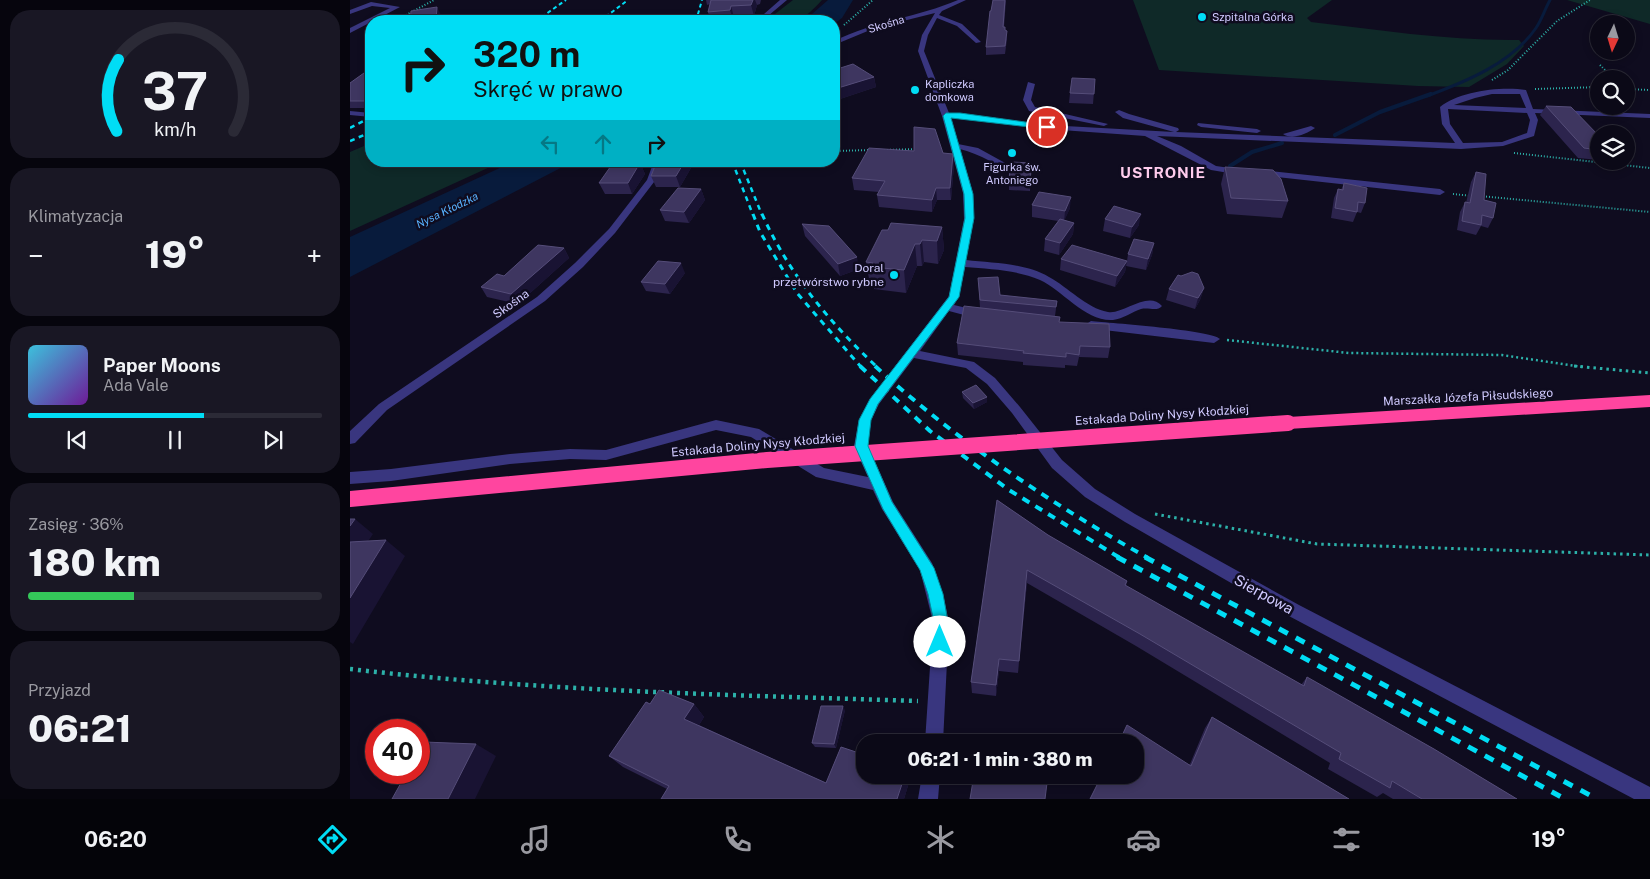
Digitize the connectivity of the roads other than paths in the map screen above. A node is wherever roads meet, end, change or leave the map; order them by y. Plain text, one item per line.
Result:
1 (784, 0) edge
2 (963, 0) edge
3 (350, 12) edge
4 (938, 13) junction
5 (380, 15) edge
6 (766, 15) edge
7 (350, 24) edge
8 (364, 24) joint
9 (350, 31) edge
10 (840, 40) edge
11 (978, 42) dead end
12 (1031, 84) dead end
13 (1444, 106) junction
14 (1529, 110) junction
15 (1119, 112) dead end
16 (350, 113) edge
17 (365, 115) edge
18 (946, 116) junction
19 (1650, 116) edge
20 (1201, 125) dead end
21 (1311, 128) dead end
22 (1132, 133) junction
23 (1144, 134) junction
24 (1183, 135) junction
25 (1281, 137) junction
26 (956, 146) junction
27 (1461, 146) junction
28 (656, 167) edge
29 (1019, 170) edge
30 (1440, 192) road end
31 (961, 262) junction
32 (1156, 306) dead end
33 (948, 307) junction
34 (993, 316) edge
35 (1077, 324) edge
36 (1214, 339) road end
37 (912, 354) junction
38 (1650, 401) edge
39 (1288, 423) joint
40 (350, 439) edge
41 (350, 478) edge
42 (878, 485) junction
43 (350, 499) edge
44 (934, 734) edge
45 (930, 784) edge
46 (1650, 797) edge
47 (928, 799) edge

1 - 6 street
2 - 4 street, Skośna
3 - 5 street
4 - 10 street, Skośna
4 - 11 street
4 - 18 street
7 - 8 street
8 - 9 street
12 - 22 street
13 - 14 street
13 - 14 street
13 - 27 street
14 - 19 street
14 - 27 street
15 - 24 street
16 - 17 street
18 - 22 street
18 - 26 street
20 - 25 street
21 - 25 street
22 - 23 street
23 - 24 street
23 - 30 street
24 - 25 street
25 - 27 street
26 - 29 street
26 - 31 street
28 - 40 street, Skośna
31 - 32 street
31 - 33 street
33 - 34 street
33 - 37 street
35 - 36 street
37 - 42 street
37 - 46 street, Sierpowa
38 - 39 highway, Marszałka Józefa Piłsudskiego
39 - 43 highway, Estakada Doliny Nysy Kłodzkiej, bridge
41 - 42 street
42 - 44 street
45 - 47 street

